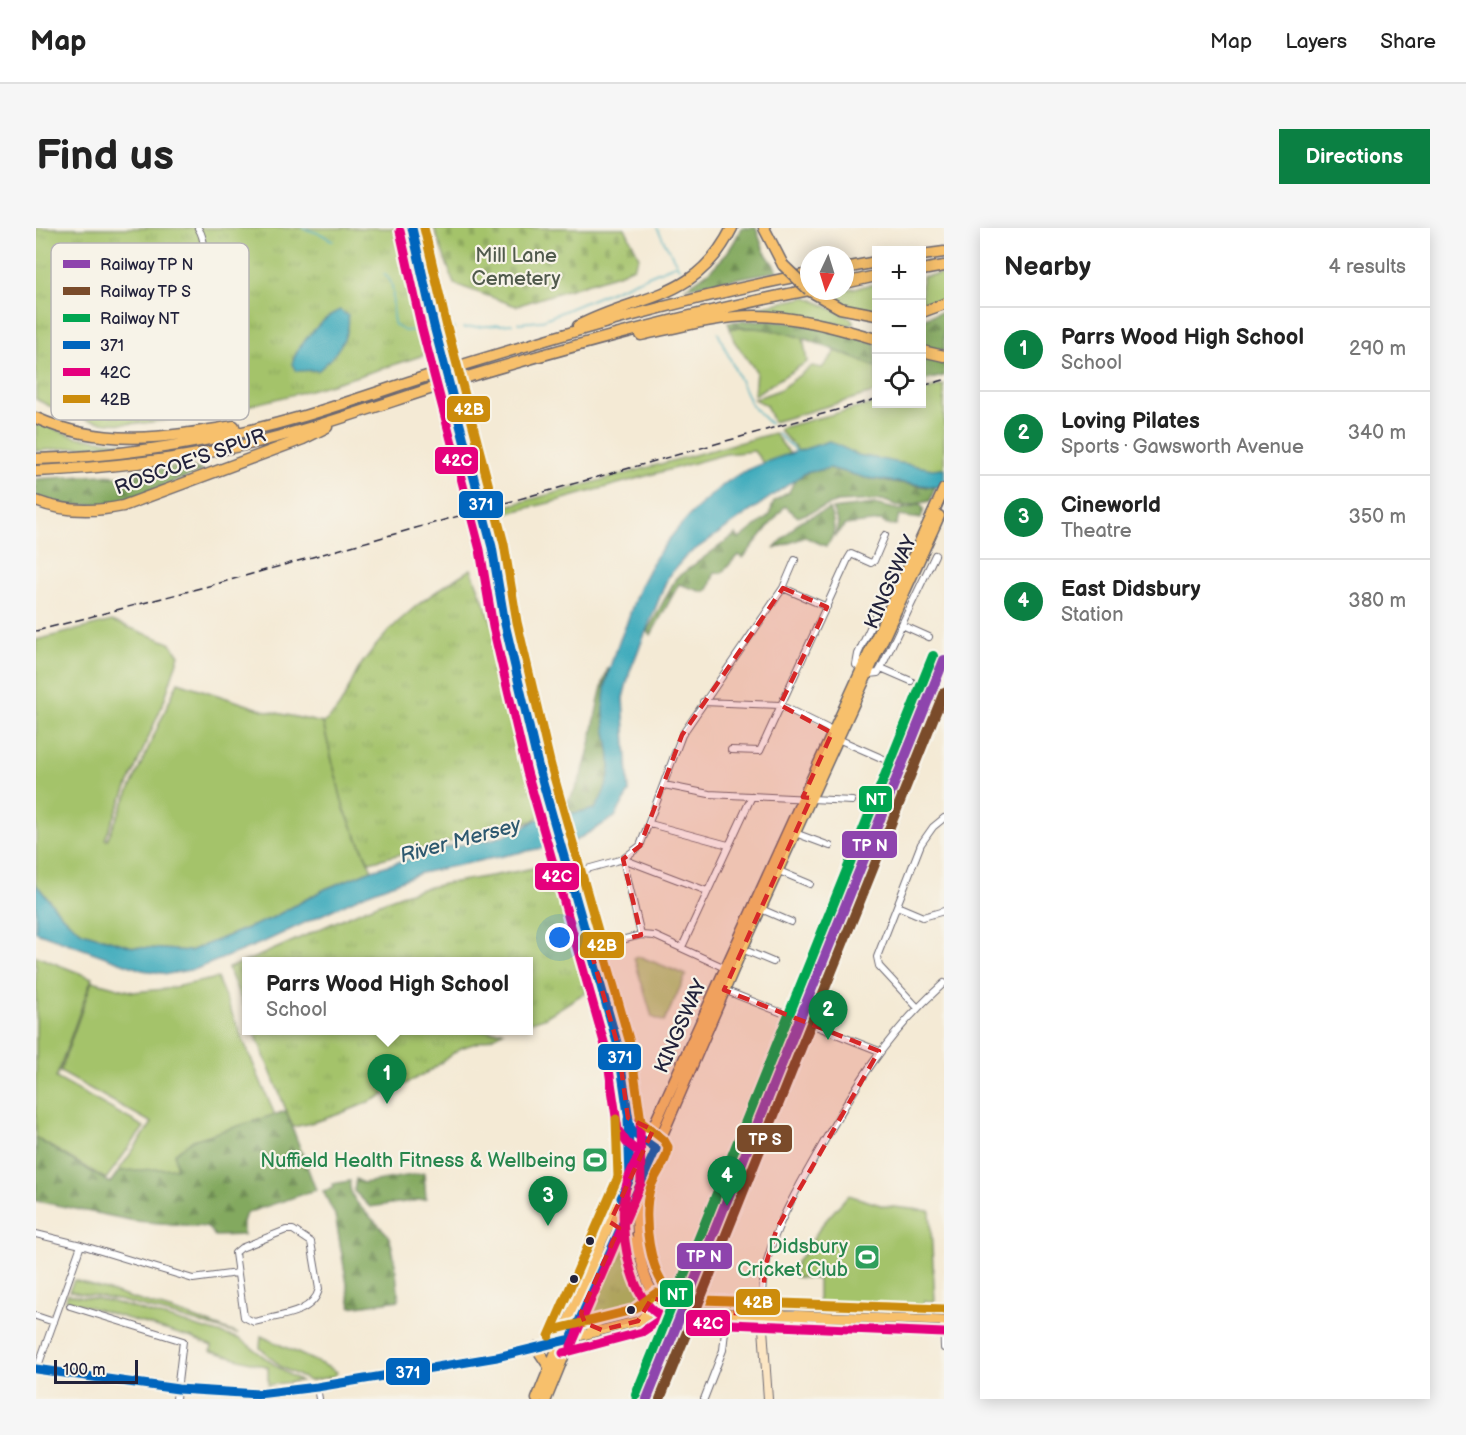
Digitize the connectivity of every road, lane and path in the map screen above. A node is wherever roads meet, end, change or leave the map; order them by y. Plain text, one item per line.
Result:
1 (198, 228) edge
2 (412, 228) edge
3 (732, 228) edge
4 (765, 228) edge
5 (204, 243) edge
6 (944, 252) edge
7 (926, 254) edge
8 (872, 263) edge
9 (854, 266) edge
10 (944, 266) edge
11 (926, 269) edge
12 (800, 276) edge
13 (872, 277) edge
14 (800, 281) edge
15 (854, 281) edge
16 (800, 292) edge
17 (823, 300) edge
18 (944, 304) edge
19 (926, 310) edge
20 (872, 314) edge
21 (559, 336) junction
22 (872, 338) edge
23 (564, 348) junction
24 (926, 352) edge
25 (944, 356) edge
26 (351, 415) junction
27 (303, 416) junction
28 (36, 418) edge
29 (36, 459) edge
30 (36, 471) edge
31 (944, 489) edge
32 (36, 501) edge
33 (941, 506) edge
34 (885, 535) dead end
35 (935, 555) dead end
36 (795, 560) dead end
37 (783, 588) junction
38 (901, 592) junction
39 (826, 607) junction
40 (902, 625) junction
41 (929, 637) dead end
42 (882, 668) junction
43 (865, 672) junction
44 (911, 681) dead end
45 (703, 702) junction
46 (780, 705) junction
47 (835, 736) junction
48 (731, 750) dead end
49 (885, 760) dead end
50 (664, 784) junction
51 (752, 796) junction
52 (807, 797) junction
53 (852, 801) dead end
54 (944, 818) edge
55 (650, 824) junction
56 (795, 833) junction
57 (728, 845) junction
58 (830, 846) dead end
59 (622, 859) junction
60 (779, 870) junction
61 (569, 874) junction
62 (810, 884) dead end
63 (707, 891) junction
64 (897, 906) junction
65 (761, 909) junction
66 (944, 911) edge
67 (791, 922) dead end
68 (641, 935) junction
69 (682, 946) junction
70 (590, 948) junction
71 (742, 949) junction
72 (772, 962) dead end
73 (725, 968) junction
74 (944, 983) edge
75 (724, 990) junction
76 (917, 1007) junction
77 (879, 1051) junction
78 (628, 1118) junction
79 (655, 1126) junction
80 (651, 1147) junction
81 (630, 1179) junction
82 (638, 1188) junction
83 (615, 1225) junction
84 (36, 1234) edge
85 (81, 1245) junction
86 (642, 1260) junction
87 (237, 1274) junction
88 (650, 1286) junction
89 (663, 1303) junction
90 (70, 1305) dead end
91 (581, 1313) junction
92 (728, 1313) junction
93 (762, 1314) junction
94 (36, 1316) edge
95 (643, 1319) junction
96 (944, 1321) edge
97 (54, 1322) junction
98 (602, 1330) junction
99 (572, 1339) junction
100 (560, 1341) junction
101 (536, 1347) junction
102 (944, 1348) edge
103 (550, 1368) junction
104 (36, 1369) edge
105 (178, 1389) junction
106 (316, 1392) edge
107 (233, 1397) edge
108 (176, 1399) edge
109 (537, 1399) edge
110 (546, 1399) edge
111 (704, 1399) edge
112 (768, 1399) edge

1 - 5 street
2 - 61 main road, bridge
3 - 21 highway
4 - 14 highway, bridge
6 - 7 highway
8 - 9 highway
10 - 11 highway
12 - 21 highway
13 - 15 highway
16 - 23 highway
17 - 20 highway
18 - 19 highway
21 - 27 highway
22 - 23 highway
23 - 26 highway
24 - 25 highway
26 - 30 highway
26 - 32 highway, ROSCOE'S SPUR
27 - 28 highway, ROSCOE'S SPUR
27 - 29 highway
31 - 33 highway, KINGSWAY
33 - 38 highway, KINGSWAY
34 - 39 street
35 - 40 street, KINGSWAY
36 - 37 street
37 - 39 street
37 - 45 street
38 - 43 highway, KINGSWAY
38 - 43 street, KINGSWAY
39 - 46 street
40 - 41 street, KINGSWAY
40 - 42 street, KINGSWAY
42 - 43 street
42 - 44 street
43 - 47 highway, KINGSWAY
45 - 46 street
45 - 50 street
46 - 47 street
46 - 48 street
47 - 49 street
47 - 52 highway, KINGSWAY
50 - 51 street
50 - 55 street
51 - 52 street
51 - 57 street
52 - 53 street
52 - 56 highway, KINGSWAY
52 - 73 highway, KINGSWAY
54 - 64 street
55 - 57 street
55 - 59 street
56 - 58 street
56 - 60 highway, KINGSWAY
57 - 63 street
59 - 61 street
59 - 63 street
59 - 68 street
60 - 62 street
60 - 65 highway, KINGSWAY
61 - 70 main road
63 - 69 street
64 - 66 street
64 - 76 street
65 - 67 street
65 - 71 highway, KINGSWAY
68 - 69 street
68 - 70 street
69 - 73 street
70 - 78 main road
71 - 72 street
71 - 75 highway, KINGSWAY
73 - 79 highway, KINGSWAY
74 - 76 street
75 - 77 street
75 - 80 highway, KINGSWAY
76 - 77 street
77 - 93 street
78 - 79 main road
78 - 80 main road
78 - 81 main road
79 - 80 highway, KINGSWAY
80 - 81 highway, KINGSWAY
80 - 82 highway, KINGSWAY
81 - 83 highway, KINGSWAY
82 - 83 highway, KINGSWAY
82 - 86 main road
83 - 86 main road
83 - 91 highway, KINGSWAY
83 - 100 highway, KINGSWAY
84 - 85 street
85 - 87 street
85 - 97 street
86 - 88 main road
87 - 87 street
88 - 89 main road
88 - 95 main road
89 - 92 main road
89 - 95 main road
90 - 105 street
91 - 98 main road
91 - 99 highway, KINGSWAY
92 - 93 main road
92 - 111 street
93 - 96 main road
93 - 112 main road
94 - 97 street
95 - 98 main road
96 - 102 street
97 - 104 street
98 - 99 main road
99 - 100 main road
99 - 110 highway, KINGSWAY
100 - 101 main road
100 - 103 highway, KINGSWAY
101 - 103 highway
101 - 106 main road
103 - 109 highway, KINGSWAY
104 - 105 main road
105 - 107 main road
105 - 108 street
106 - 107 main road

